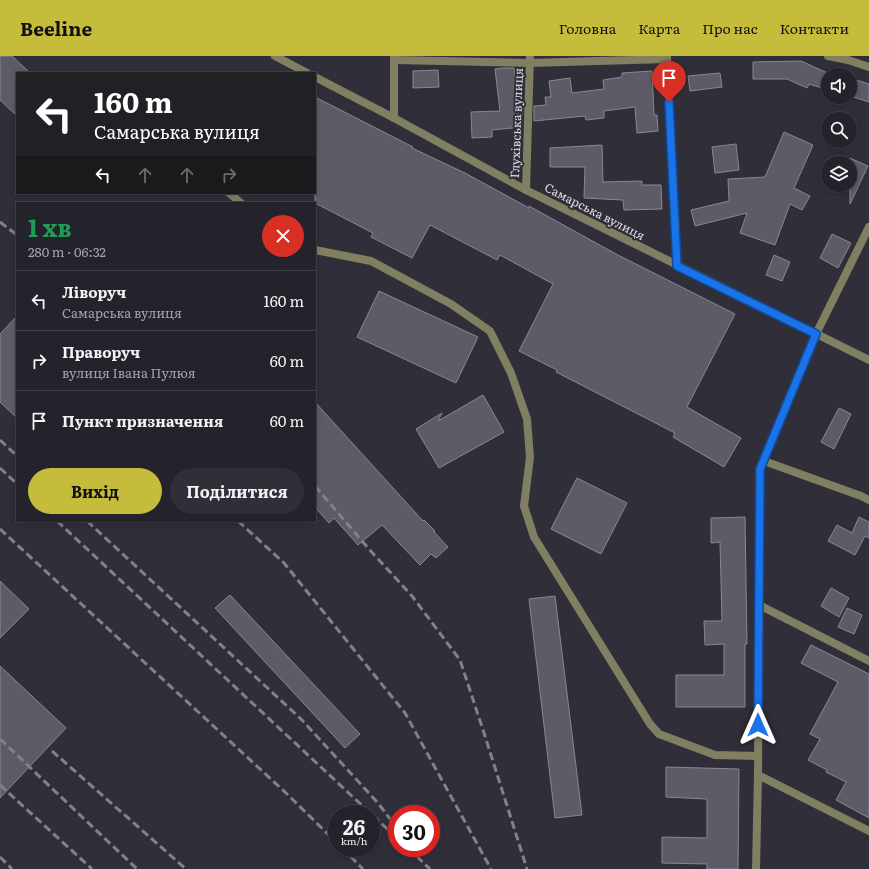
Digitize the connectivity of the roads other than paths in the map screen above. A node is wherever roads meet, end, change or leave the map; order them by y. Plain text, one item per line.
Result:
1 (274, 56) edge
2 (828, 56) edge
3 (667, 57) edge
4 (394, 58) edge
5 (530, 60) edge
6 (869, 67) edge
7 (305, 72) edge
8 (316, 78) edge
9 (394, 118) junction
10 (526, 190) junction
11 (230, 194) edge
12 (240, 202) edge
13 (869, 227) edge
14 (316, 250) edge
15 (677, 266) junction
16 (816, 334) junction
17 (869, 360) edge
18 (764, 461) junction
19 (869, 500) edge
20 (759, 604) junction
21 (869, 661) edge
22 (758, 756) junction
23 (758, 775) junction
24 (869, 832) edge
25 (756, 869) edge

1 - 7 street
2 - 6 street
3 - 5 street
3 - 15 street
4 - 5 street
4 - 9 street
5 - 10 street, Глухівська вулиця
8 - 9 street, Самарська вулиця
9 - 10 street, Самарська вулиця
10 - 15 street, Самарська вулиця
11 - 12 street
13 - 16 street
14 - 22 street
15 - 16 street, Самарська вулиця
16 - 17 street, Самарська вулиця
16 - 18 street
18 - 19 street
18 - 20 street
20 - 21 street
20 - 22 street
22 - 23 street
23 - 24 street
23 - 25 street

